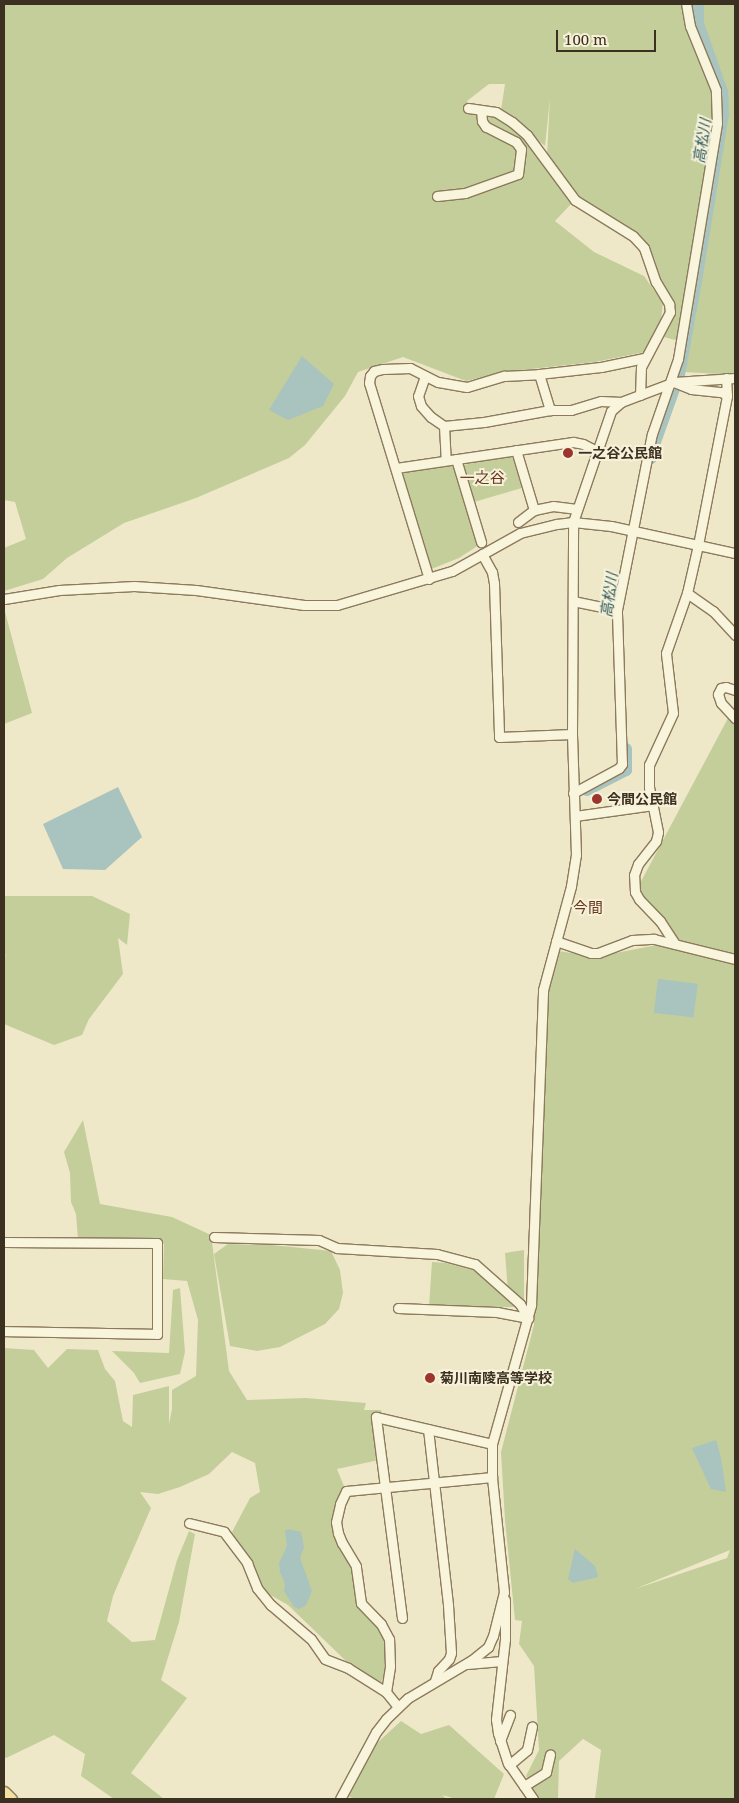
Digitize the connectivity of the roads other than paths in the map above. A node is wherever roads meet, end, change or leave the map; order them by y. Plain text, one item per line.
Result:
1 (686, 4) edge
2 (468, 108) dead end
3 (481, 110) junction
4 (437, 196) dead end
5 (644, 358) junction
6 (539, 374) junction
7 (425, 376) junction
8 (731, 378) edge
9 (671, 383) junction
10 (640, 395) junction
11 (727, 396) junction
12 (621, 402) junction
13 (550, 410) junction
14 (444, 426) junction
15 (516, 450) junction
16 (596, 451) junction
17 (451, 460) junction
18 (396, 468) junction
19 (577, 509) junction
20 (534, 510) junction
21 (518, 522) dead end
22 (573, 522) junction
23 (636, 532) junction
24 (481, 542) dead end
25 (698, 545) junction
26 (735, 553) edge
27 (482, 554) junction
28 (429, 579) junction
29 (687, 593) junction
30 (4, 599) edge
31 (573, 601) junction
32 (617, 610) junction
33 (735, 635) edge
34 (735, 690) edge
35 (735, 718) edge
36 (572, 734) junction
37 (574, 793) junction
38 (653, 805) junction
39 (575, 816) junction
40 (556, 941) junction
41 (675, 944) junction
42 (735, 959) edge
43 (214, 1237) dead end
44 (4, 1242) edge
45 (398, 1308) dead end
46 (528, 1318) junction
47 (4, 1332) edge
48 (428, 1429) junction
49 (492, 1444) junction
50 (492, 1477) junction
51 (433, 1482) junction
52 (384, 1487) junction
53 (189, 1523) dead end
54 (504, 1592) junction
55 (402, 1618) dead end
56 (502, 1661) junction
57 (465, 1664) junction
58 (435, 1681) junction
59 (386, 1692) junction
60 (398, 1707) junction
61 (510, 1715) dead end
62 (532, 1727) dead end
63 (500, 1741) junction
64 (550, 1754) dead end
65 (510, 1765) junction
66 (524, 1786) junction
67 (4, 1792) edge
68 (11, 1799) edge
69 (340, 1799) edge
70 (533, 1799) edge

1 - 9 street
2 - 3 street
3 - 4 street
3 - 5 street
5 - 6 street
5 - 10 street
6 - 7 street
6 - 13 street
7 - 14 street
7 - 18 street
8 - 9 street
8 - 11 street
9 - 10 street
9 - 11 street
9 - 23 street
10 - 12 street
11 - 25 street
12 - 13 street
12 - 16 street
13 - 14 street
14 - 17 street
15 - 16 street
15 - 17 street
15 - 20 street
16 - 19 street
17 - 18 street
17 - 24 street
18 - 28 street
19 - 20 street
19 - 22 street
20 - 21 street
22 - 23 street
22 - 27 street
22 - 31 street
23 - 25 street
23 - 32 street
25 - 26 street
25 - 29 street
27 - 28 street
27 - 36 street
28 - 30 street
29 - 33 street
29 - 38 street
31 - 32 street
31 - 36 street
32 - 37 street
34 - 35 street
36 - 37 street
37 - 39 street
38 - 39 street
38 - 41 street
39 - 40 street
40 - 41 street
40 - 46 street
41 - 42 street
43 - 46 street
44 - 47 street
45 - 46 street
46 - 49 street
48 - 49 street
48 - 51 street
48 - 52 street
49 - 50 street
50 - 51 street
50 - 54 street
51 - 52 street
51 - 58 street
52 - 55 street
52 - 59 street
53 - 59 street
54 - 56 street
54 - 57 street
56 - 57 street
56 - 63 street
57 - 58 street
58 - 60 street
59 - 60 street
60 - 69 street
61 - 63 street
62 - 65 street
63 - 65 street
64 - 66 street
65 - 66 street
66 - 70 street
67 - 68 main road

